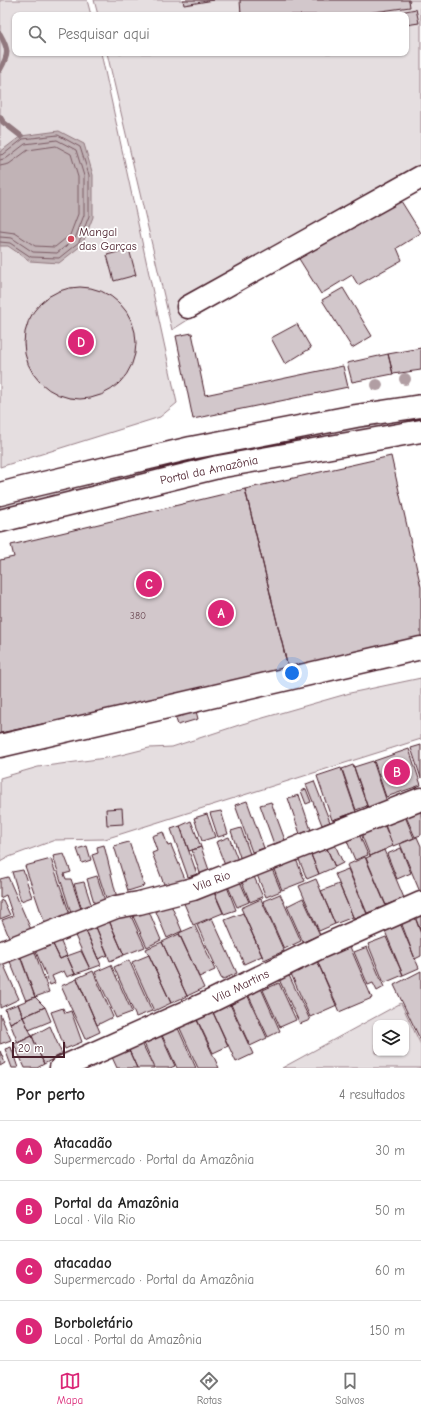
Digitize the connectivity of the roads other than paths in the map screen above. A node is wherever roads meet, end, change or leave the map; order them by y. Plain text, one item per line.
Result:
1 (421, 177) edge
2 (188, 307) dead end
3 (421, 406) edge
4 (421, 431) edge
5 (0, 494) edge
6 (0, 521) edge
7 (421, 648) edge
8 (0, 746) edge
9 (421, 799) edge
10 (421, 903) edge
11 (0, 954) edge
12 (61, 1068) edge

1 - 2 street
3 - 5 street, Portal da Amazônia
4 - 6 street, Portal da Amazônia
7 - 8 street
9 - 11 street, Vila Rio
10 - 12 street, Vila Martins

